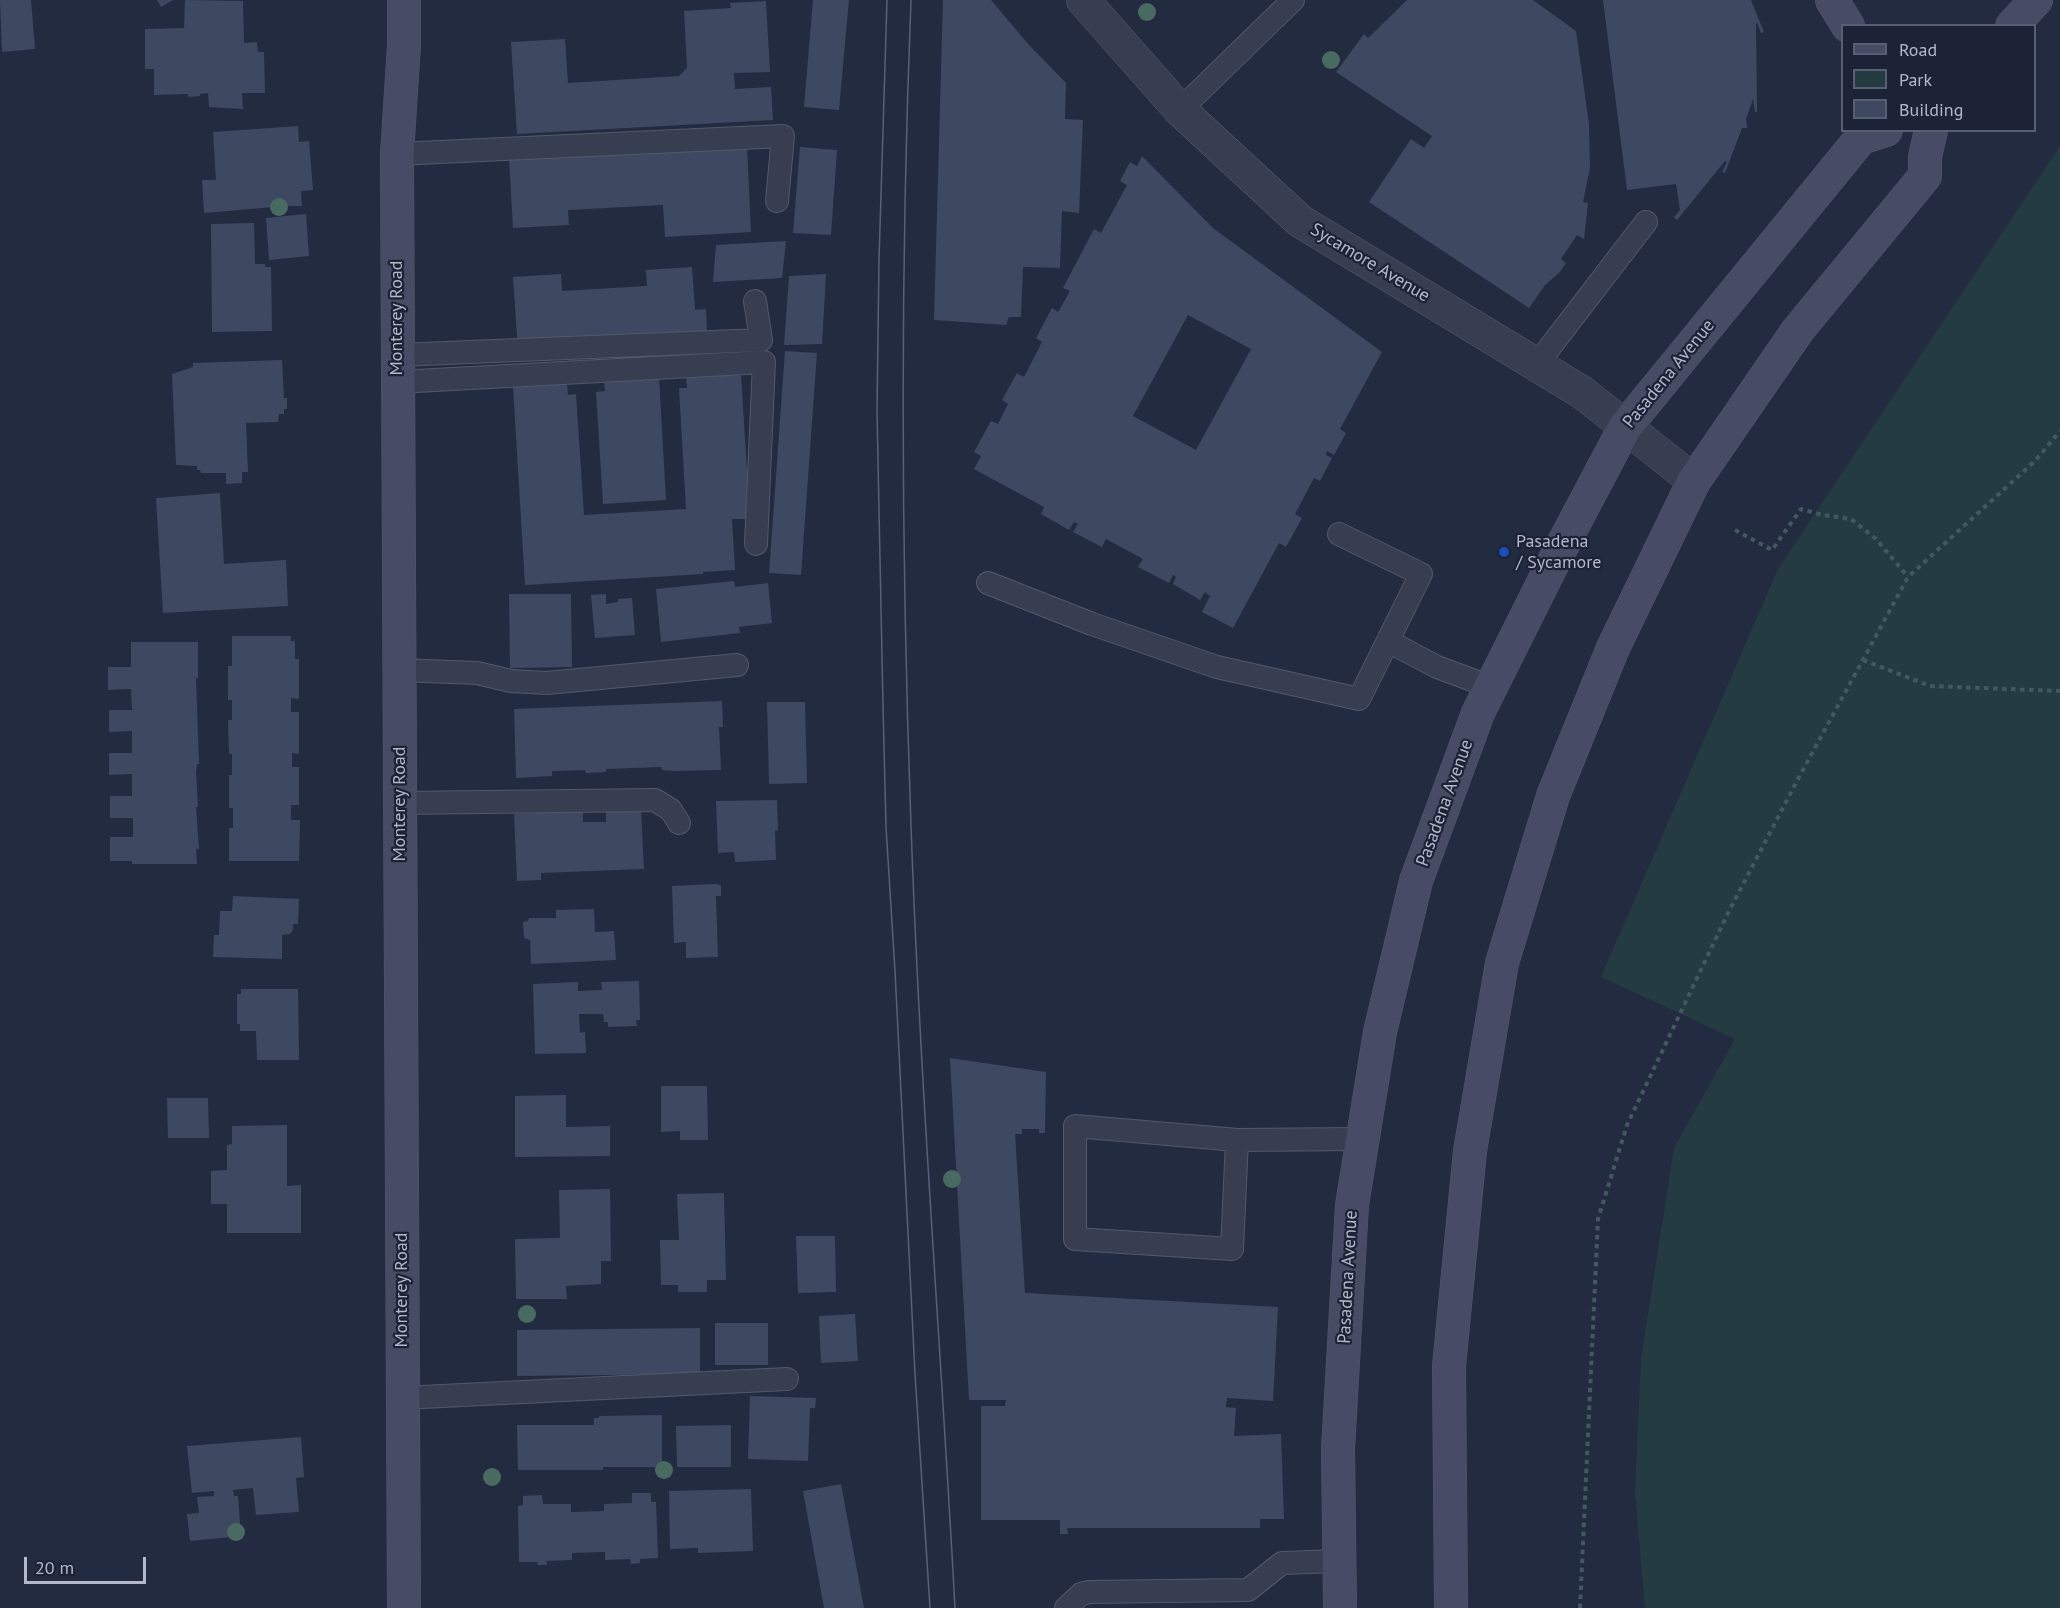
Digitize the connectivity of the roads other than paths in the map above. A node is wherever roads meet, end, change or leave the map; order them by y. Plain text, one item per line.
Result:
1 (404, 0) edge
2 (1083, 0) edge
3 (1293, 0) edge
4 (1832, 0) edge
5 (2036, 0) edge
6 (1847, 24) edge
7 (2014, 24) edge
8 (1180, 110) junction
9 (1880, 132) edge
10 (1931, 132) edge
11 (397, 154) junction
12 (777, 201) dead end
13 (1646, 222) dead end
14 (755, 301) dead end
15 (1537, 364) junction
16 (398, 369) junction
17 (1625, 427) junction
18 (1694, 481) junction
19 (1339, 534) dead end
20 (756, 544) dead end
21 (988, 583) dead end
22 (1388, 641) junction
23 (737, 665) dead end
24 (399, 669) junction
25 (1491, 687) junction
26 (400, 803) junction
27 (680, 823) dead end
28 (1363, 1138) junction
29 (1237, 1140) junction
30 (787, 1379) dead end
31 (402, 1398) junction
32 (1339, 1561) junction
33 (404, 1608) edge
34 (1066, 1608) edge
35 (1340, 1608) edge
36 (1451, 1608) edge

1 - 11 main road, Monterey Road
2 - 8 street, Sycamore Avenue
3 - 8 lane
4 - 6 main road
5 - 7 main road
8 - 15 street, Sycamore Avenue
9 - 17 main road, Pasadena Avenue
10 - 18 main road
11 - 12 lane
11 - 16 main road, Monterey Road
13 - 15 lane
14 - 16 lane
15 - 17 street, Sycamore Avenue
16 - 20 lane
16 - 24 main road, Monterey Road
17 - 18 street, Sycamore Avenue
17 - 25 main road, Pasadena Avenue
18 - 36 main road
19 - 22 lane
21 - 22 lane
22 - 25 lane
23 - 24 lane
24 - 26 main road, Monterey Road
25 - 28 main road, Pasadena Avenue
26 - 27 lane
26 - 31 main road, Monterey Road
28 - 29 lane
28 - 32 main road, Pasadena Avenue
29 - 29 lane
30 - 31 lane
31 - 33 main road, Monterey Road
32 - 34 lane
32 - 35 main road, Pasadena Avenue

